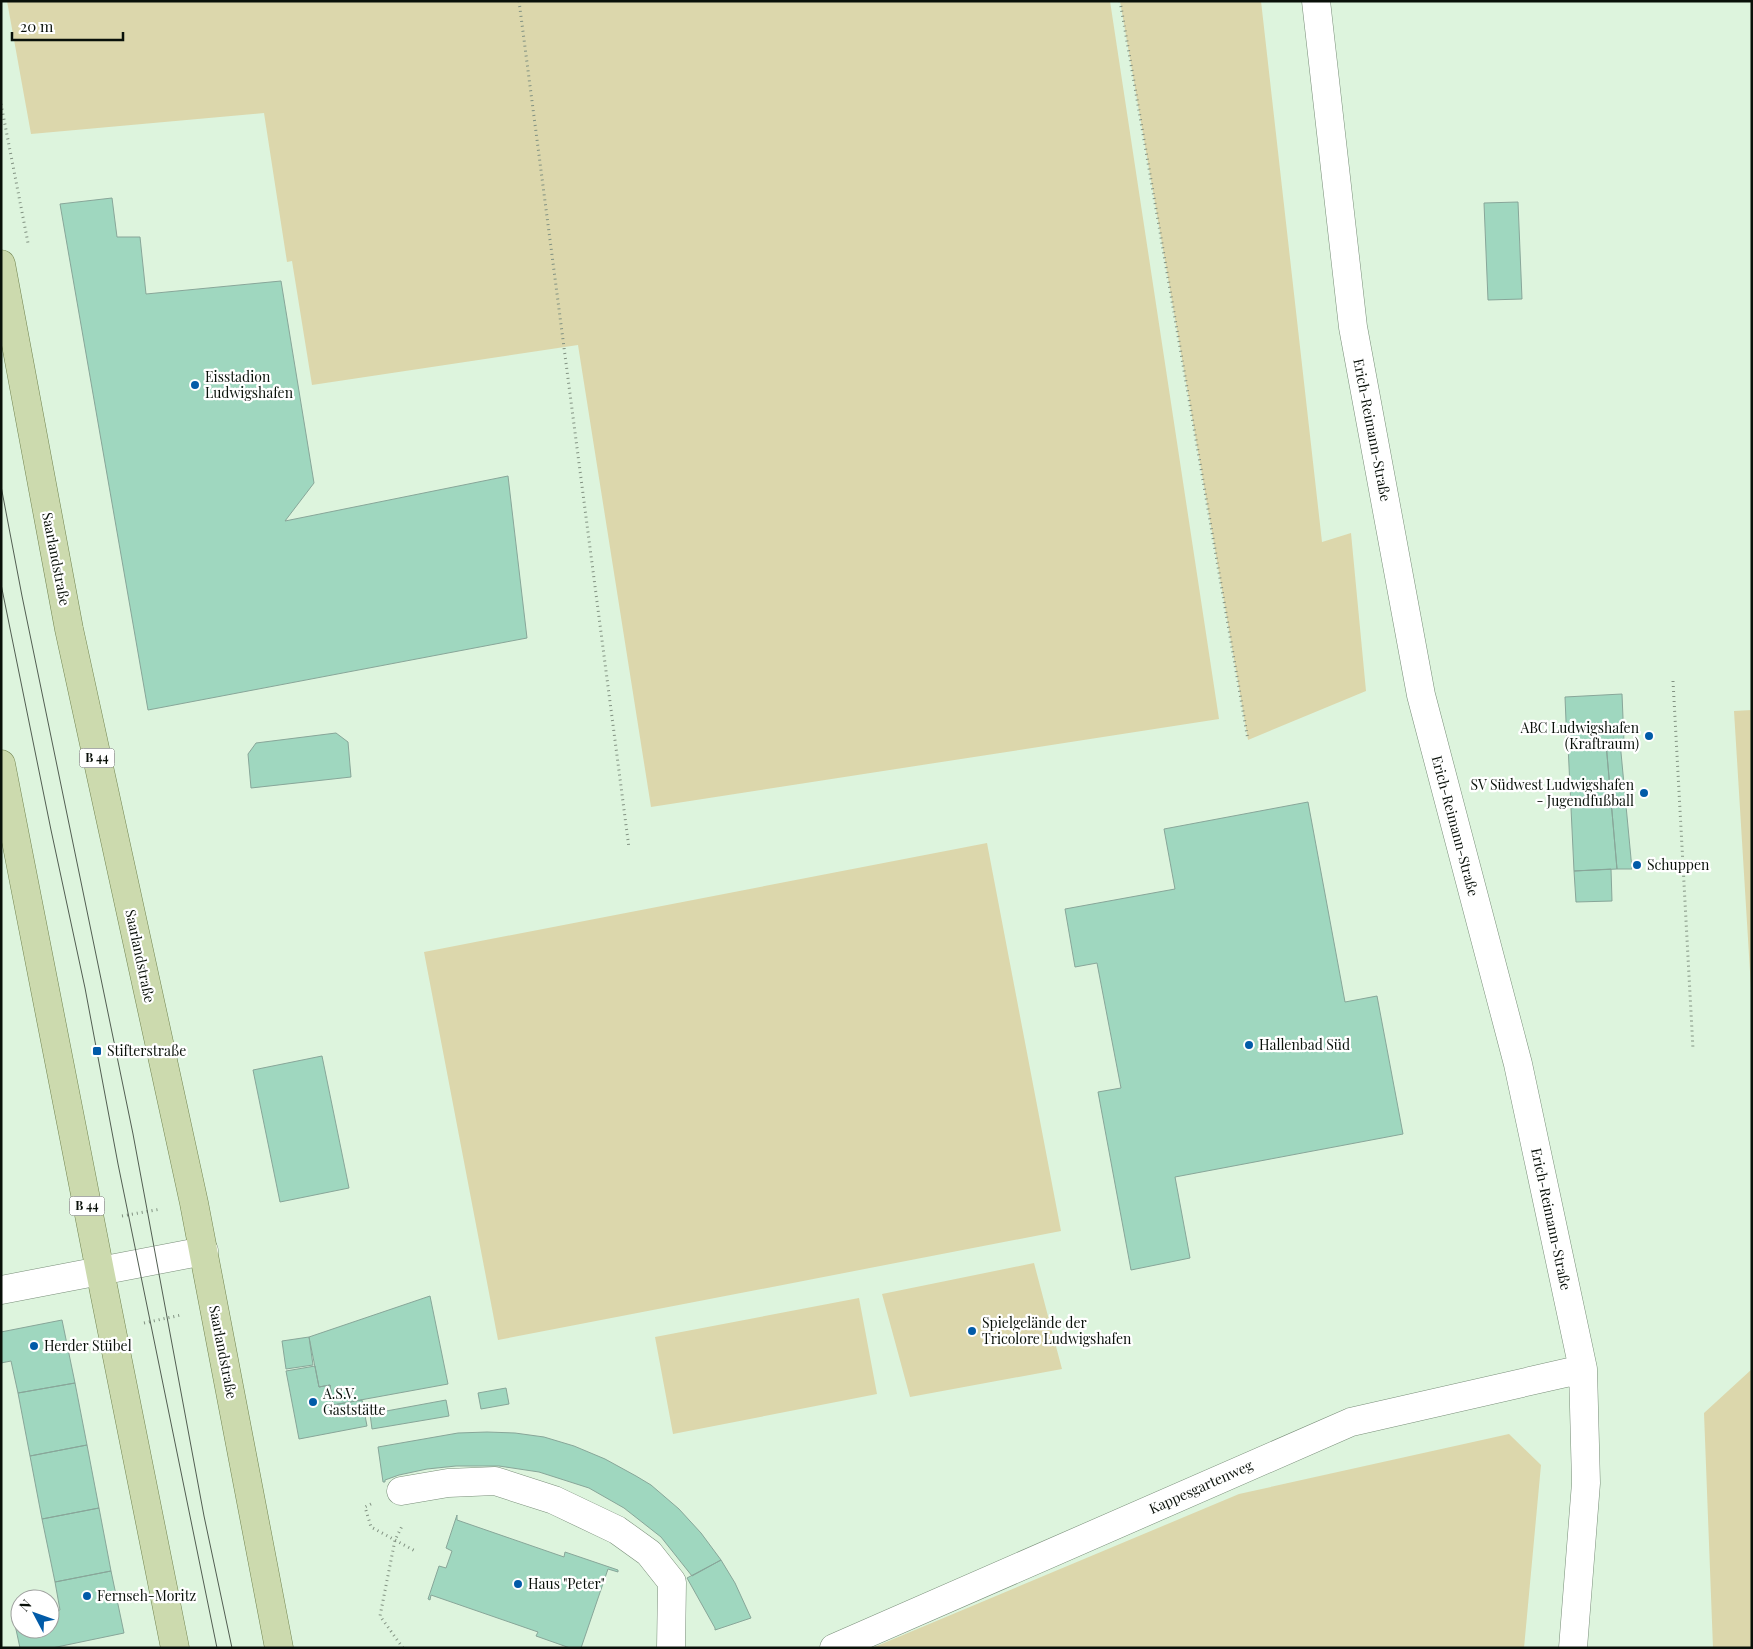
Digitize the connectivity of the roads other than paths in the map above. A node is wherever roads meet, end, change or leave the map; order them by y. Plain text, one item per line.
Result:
1 (1316, 1) edge
2 (1, 264) edge
3 (1, 764) edge
4 (204, 1251) junction
5 (100, 1271) junction
6 (1, 1290) edge
7 (1583, 1369) junction
8 (411, 1489) road end
9 (175, 1648) edge
10 (279, 1648) edge
11 (671, 1648) edge
12 (834, 1648) edge
13 (1573, 1648) edge

1 - 7 street, Erich-Reimann-Straße
2 - 4 main road, Saarlandstraße / B 44
3 - 5 main road, B 44
4 - 5 street
4 - 10 main road, Saarlandstraße / B 44
5 - 6 street
5 - 9 main road, B 44
7 - 12 street, Kappesgartenweg
7 - 13 street, Erich-Reimann-Straße
8 - 11 street

